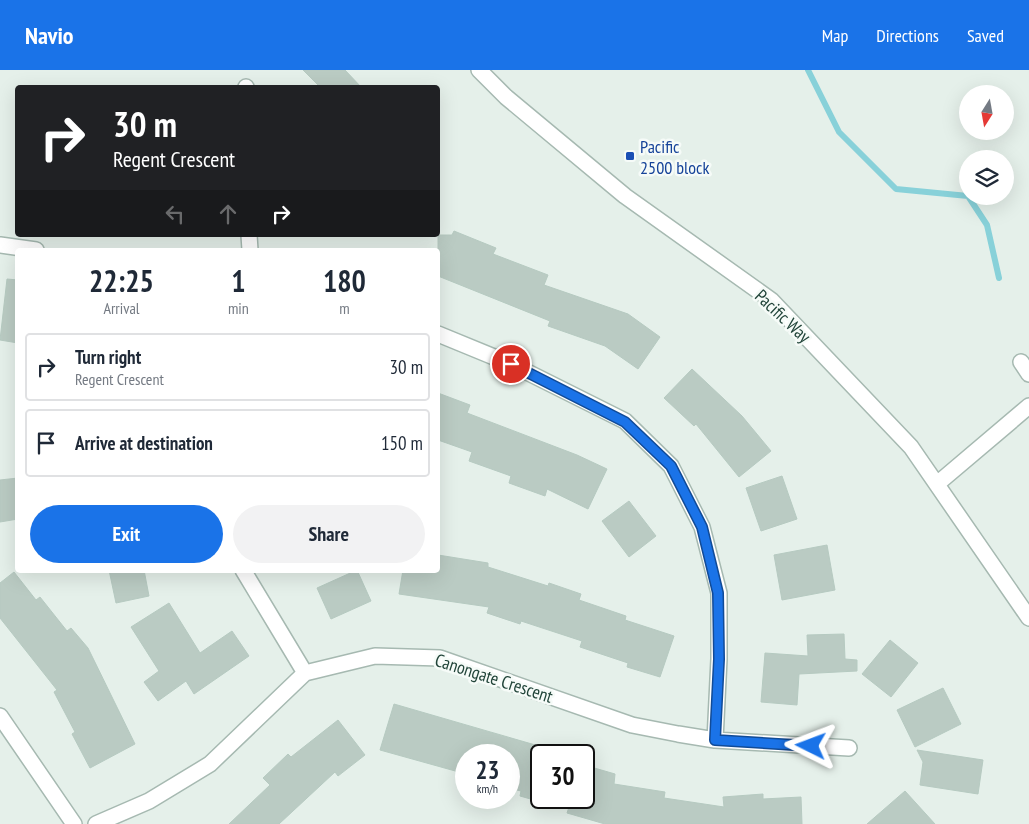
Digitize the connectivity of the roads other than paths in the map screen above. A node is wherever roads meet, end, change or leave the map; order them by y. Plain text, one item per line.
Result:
1 (479, 70) edge
2 (0, 246) edge
3 (18, 248) edge
4 (440, 335) edge
5 (1029, 406) edge
6 (937, 484) junction
7 (246, 573) edge
8 (1029, 618) edge
9 (305, 674) junction
10 (0, 716) edge
11 (715, 740) junction
12 (850, 748) dead end
13 (74, 824) edge
14 (96, 824) edge

1 - 6 street, Pacific Way
2 - 3 street
4 - 11 street
5 - 6 street
6 - 8 street, Pacific Way
7 - 9 street
9 - 11 street, Canongate Crescent
9 - 14 street, Canongate Crescent
10 - 13 street
11 - 12 street, Canongate Crescent

